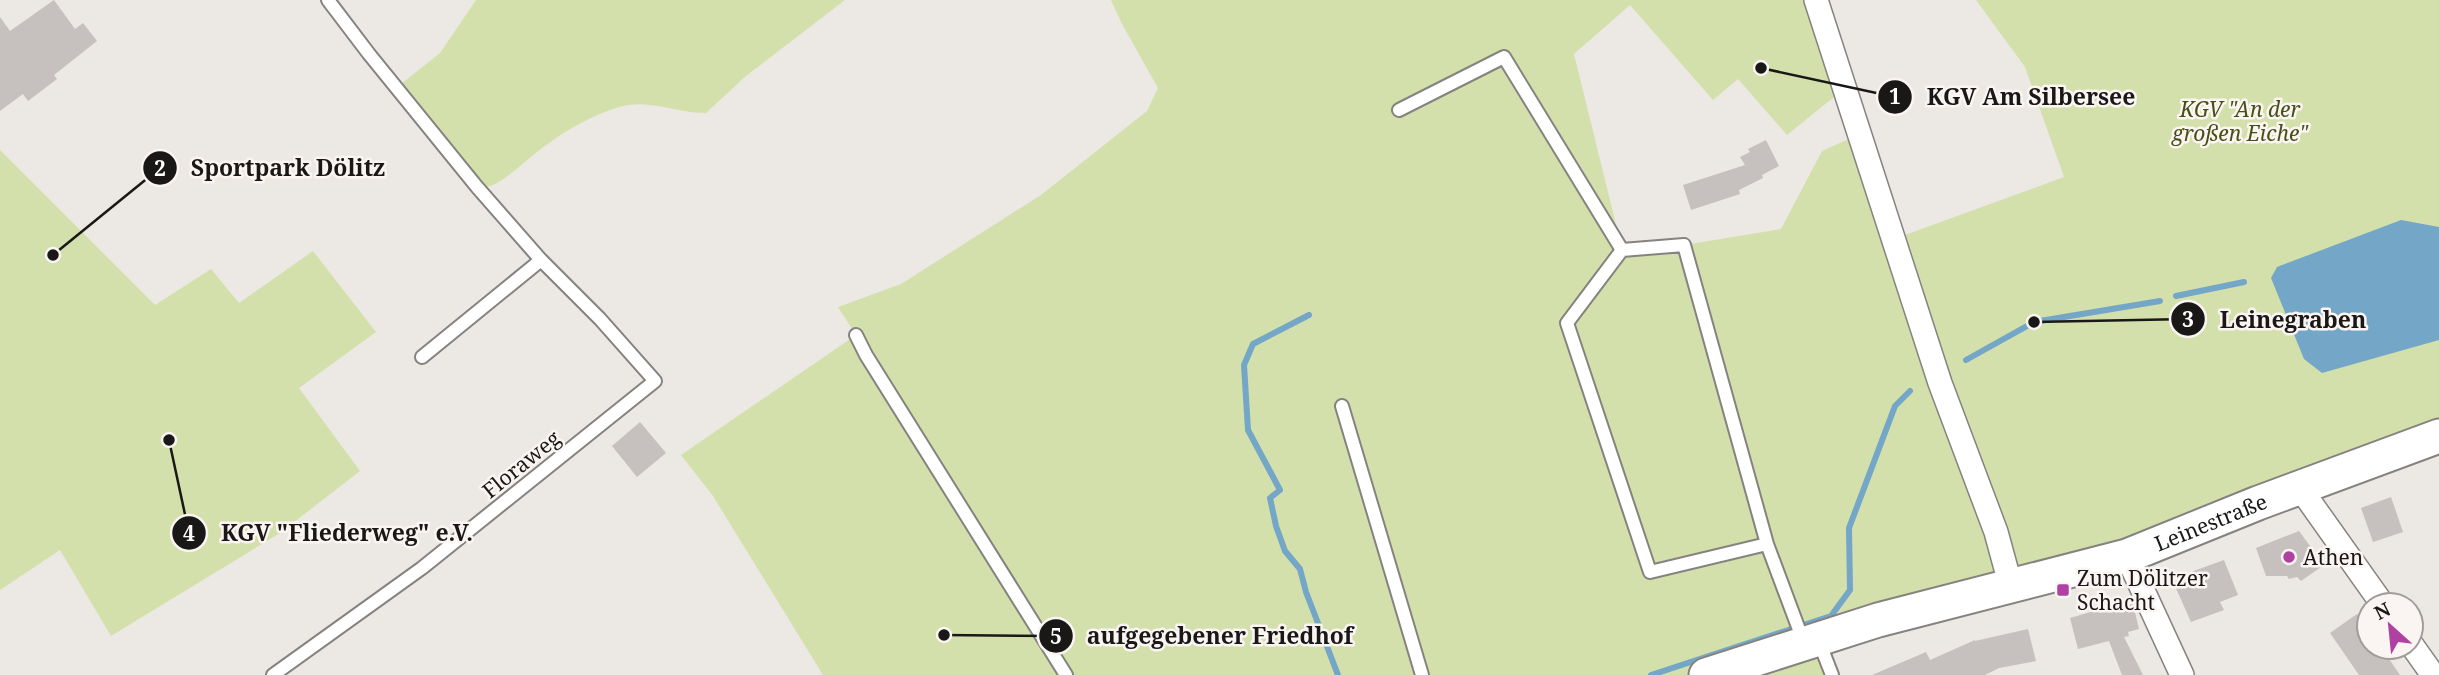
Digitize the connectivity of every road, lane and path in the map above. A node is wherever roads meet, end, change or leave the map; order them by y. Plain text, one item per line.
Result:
1 (328, 0) edge
2 (1816, 0) edge
3 (1399, 110) dead end
4 (1622, 250) junction
5 (541, 260) junction
6 (856, 335) dead end
7 (422, 357) dead end
8 (1342, 406) dead end
9 (2439, 436) edge
10 (2301, 488) junction
11 (1767, 544) junction
12 (2127, 556) junction
13 (2011, 587) junction
14 (2373, 591) edge
15 (1804, 634) junction
16 (273, 675) edge
17 (1066, 675) edge
18 (1422, 675) edge
19 (1706, 675) edge
20 (1832, 675) edge
21 (2182, 675) edge

1 - 5 lane
2 - 13 street
3 - 4 lane
4 - 11 lane
4 - 11 lane
5 - 7 lane
5 - 16 lane, Floraweg
6 - 17 lane
8 - 18 lane
9 - 10 main road, Leinestraße
10 - 12 main road, Leinestraße
10 - 14 street
11 - 15 lane
12 - 13 main road, Leinestraße
12 - 21 street
13 - 15 main road, Leinestraße
15 - 19 main road, Leinestraße
15 - 20 lane

